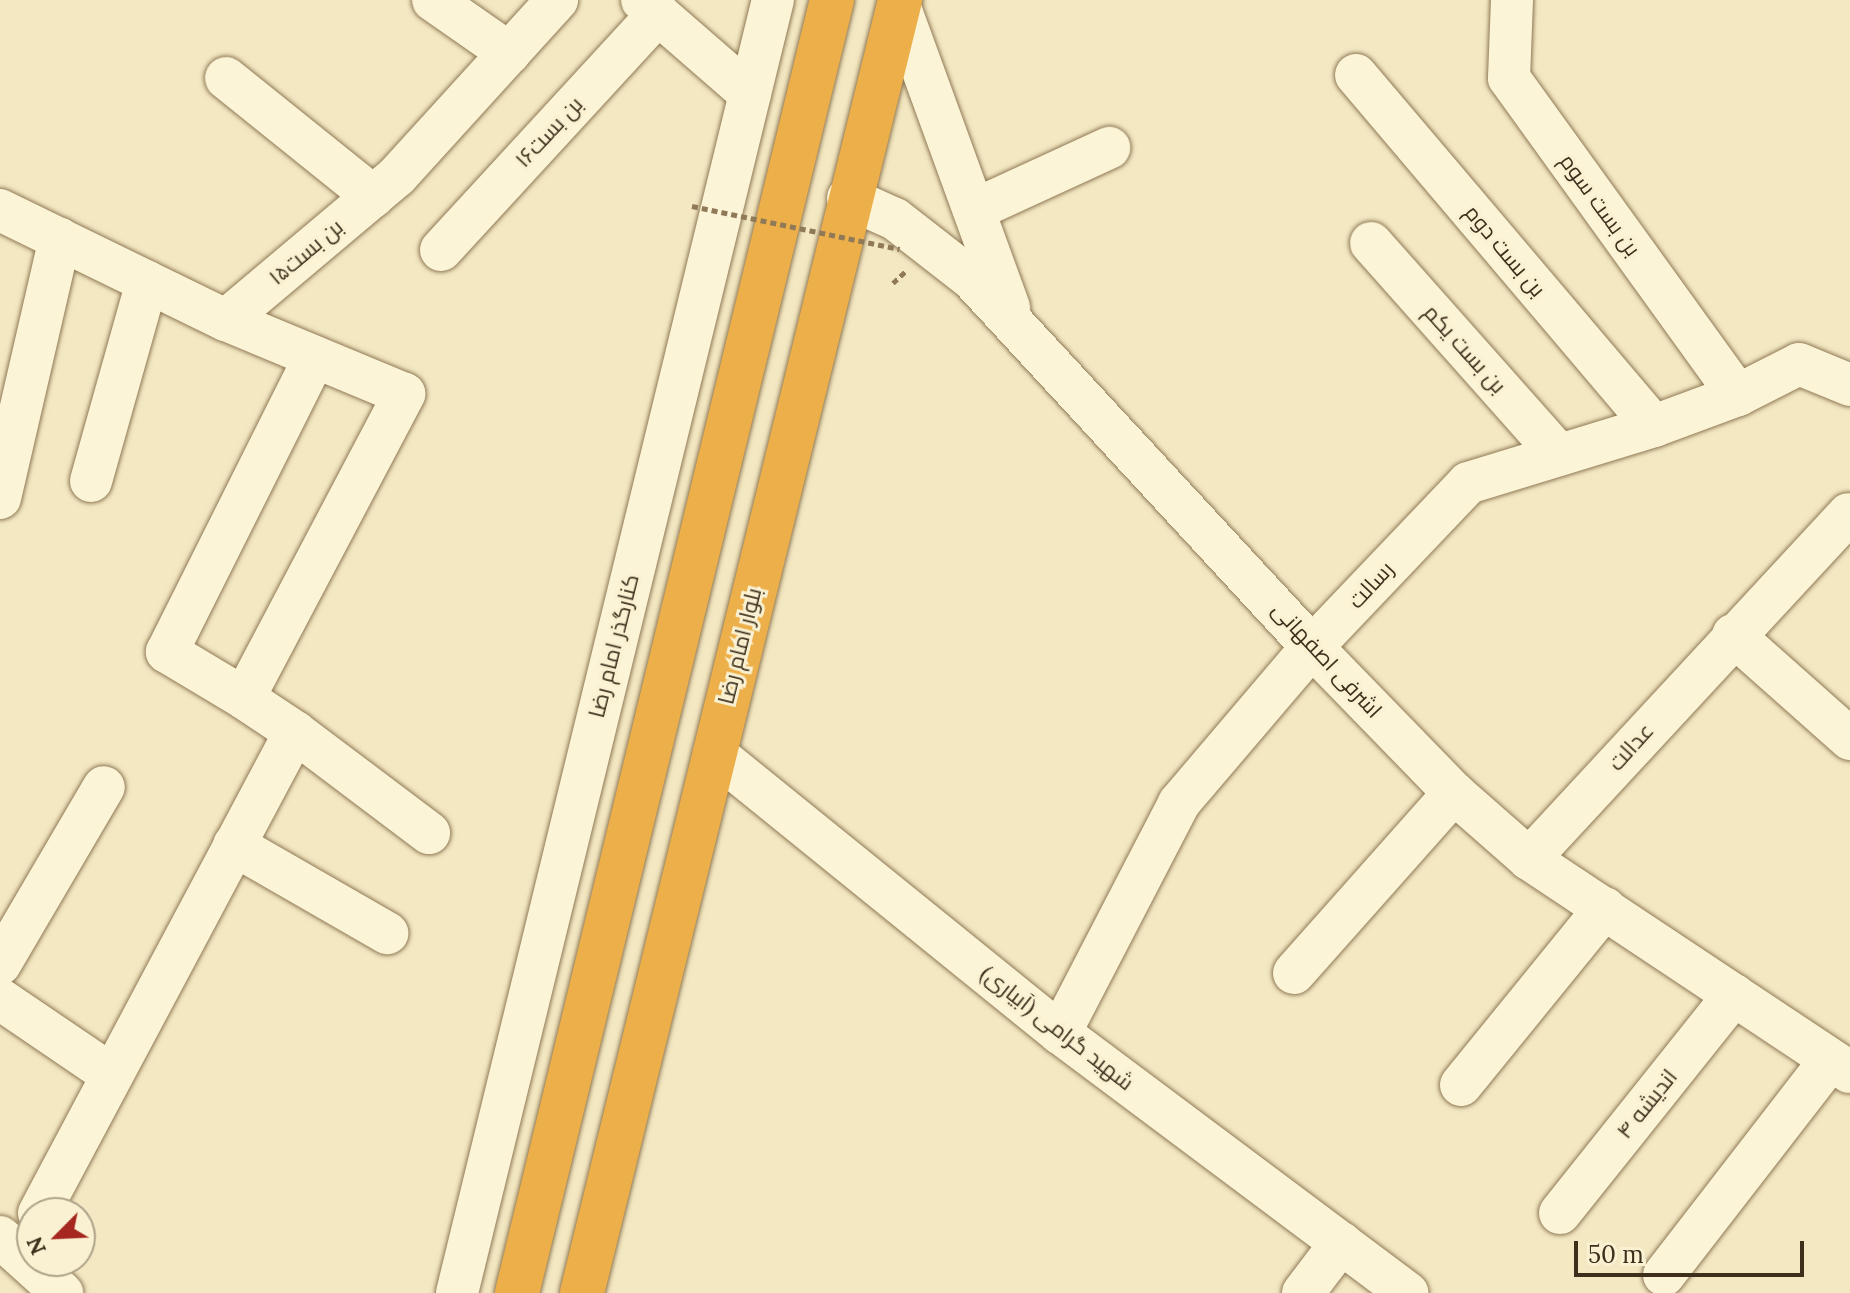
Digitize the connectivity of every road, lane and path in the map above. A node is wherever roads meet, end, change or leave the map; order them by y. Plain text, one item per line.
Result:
1 (433, 0) edge
2 (557, 0) edge
3 (773, 0) edge
4 (832, 0) edge
5 (1512, 0) edge
6 (899, 3) edge
7 (650, 7) edge
8 (509, 53) junction
9 (1356, 75) dead end
10 (226, 78) dead end
11 (750, 94) junction
12 (1109, 148) dead end
13 (373, 196) junction
14 (848, 198) junction
15 (692, 206) dead end
16 (0, 210) edge
17 (974, 210) junction
18 (60, 239) junction
19 (1371, 243) dead end
20 (900, 249) dead end
21 (441, 250) dead end
22 (147, 282) junction
23 (226, 320) junction
24 (1014, 325) junction
25 (315, 357) junction
26 (1850, 385) edge
27 (1738, 395) junction
28 (1654, 426) junction
29 (1559, 455) junction
30 (91, 481) dead end
31 (0, 498) edge
32 (1848, 514) dead end
33 (1733, 635) junction
34 (1312, 647) junction
35 (244, 698) junction
36 (295, 732) junction
37 (1850, 739) edge
38 (714, 753) junction
39 (104, 787) dead end
40 (1454, 793) junction
41 (578, 797) junction
42 (632, 815) junction
43 (429, 833) dead end
44 (234, 845) junction
45 (1529, 859) junction
46 (1605, 908) junction
47 (387, 933) dead end
48 (0, 964) edge
49 (1294, 973) dead end
50 (1734, 995) junction
51 (0, 999) edge
52 (1060, 1033) junction
53 (1840, 1066) edge
54 (112, 1075) junction
55 (1461, 1085) dead end
56 (491, 1154) junction
57 (547, 1172) junction
58 (47, 1197) edge
59 (1560, 1213) dead end
60 (1341, 1243) junction
61 (13, 1250) edge
62 (1664, 1275) dead end
63 (62, 1293) edge
64 (457, 1293) edge
65 (517, 1293) edge
66 (582, 1293) edge
67 (1303, 1293) edge
68 (1408, 1293) edge

1 - 8 street
2 - 8 street, بن بست۱۵
3 - 11 street, کنارگذر امام رضا
4 - 42 highway
5 - 27 street, بن بست سوم
6 - 14 highway, بلوار امام رضا
6 - 17 street
7 - 11 street
7 - 21 street, بن بست۱۶
8 - 13 street, بن بست۱۵
9 - 28 street, بن بست دوم
10 - 13 street
11 - 41 street, کنارگذر امام رضا
12 - 17 street
13 - 23 street, بن بست۱۵
14 - 24 street, اشرفی اصفهانی
14 - 38 highway, بلوار امام رضا
15 - 20 path, bridge
16 - 18 street
17 - 24 street
18 - 22 street
18 - 31 street
19 - 29 street, بن بست یکم
22 - 23 street
22 - 30 street
23 - 25 street
24 - 34 street, اشرفی اصفهانی
25 - 35 street
25 - 35 street
26 - 27 street, رسالت
27 - 28 street, رسالت
28 - 29 street, رسالت
29 - 34 street, رسالت
32 - 33 street, عدالت
33 - 37 street
33 - 45 street, عدالت
34 - 40 street, اشرفی اصفهانی
34 - 52 street, رسالت
35 - 36 street
36 - 43 street
36 - 44 street
38 - 52 street, شهید گرامی (آبیاری)
38 - 66 highway, بلوار امام رضا
39 - 48 street
40 - 45 street, اشرفی اصفهانی
40 - 49 street
41 - 42 street
41 - 56 street, کنارگذر امام رضا
42 - 57 highway
44 - 47 street
44 - 54 street
45 - 46 street, اشرفی اصفهانی
46 - 50 street, اشرفی اصفهانی
46 - 55 street
50 - 53 street, اشرفی اصفهانی
50 - 59 street, اندیشه ۴
51 - 54 street
52 - 60 street, شهید گرامی (آبیاری)
53 - 62 street
54 - 58 street
56 - 57 street
56 - 64 street, کنارگذر امام رضا
57 - 65 highway
60 - 67 street
60 - 68 street, شهید گرامی (آبیاری)
61 - 63 street

